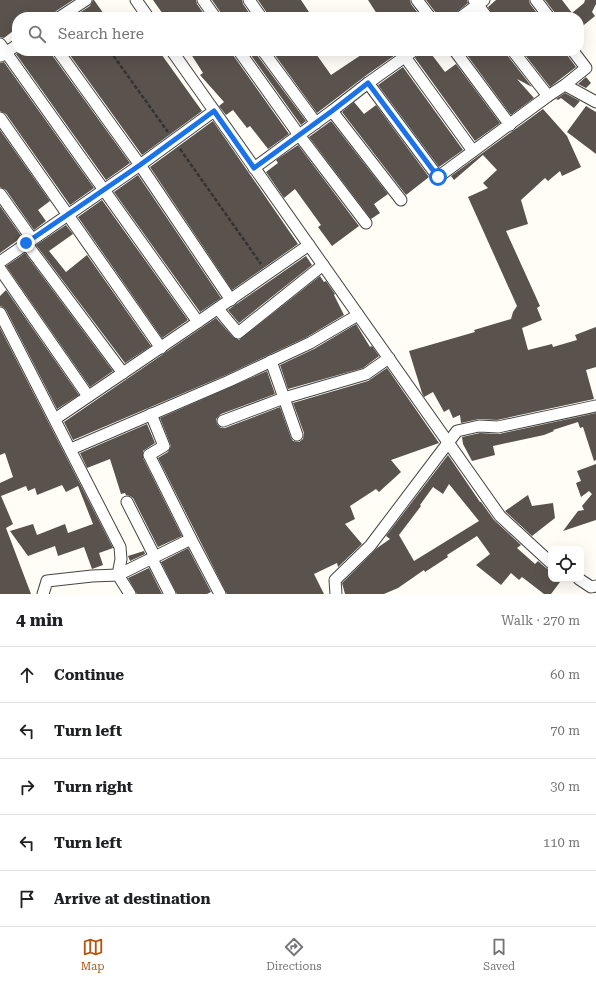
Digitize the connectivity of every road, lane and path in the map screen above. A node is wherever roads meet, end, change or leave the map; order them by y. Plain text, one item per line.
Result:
1 (86, 0) edge
2 (136, 0) edge
3 (203, 0) edge
4 (249, 0) edge
5 (417, 0) edge
6 (536, 0) edge
7 (478, 2) edge
8 (68, 12) edge
9 (144, 12) edge
10 (211, 12) edge
11 (257, 12) edge
12 (426, 12) edge
13 (467, 12) edge
14 (484, 12) edge
15 (545, 12) edge
16 (12, 47) edge
17 (2, 51) edge
18 (62, 56) edge
19 (114, 56) edge
20 (176, 56) edge
21 (243, 56) edge
22 (267, 56) edge
23 (406, 56) edge
24 (410, 56) edge
25 (459, 56) edge
26 (517, 56) edge
27 (577, 56) edge
28 (368, 83) junction
29 (565, 85) junction
30 (548, 96) junction
31 (596, 102) edge
32 (214, 111) junction
33 (332, 111) junction
34 (0, 118) edge
35 (316, 123) junction
36 (510, 125) junction
37 (299, 135) junction
38 (174, 140) junction
39 (473, 151) junction
40 (140, 165) junction
41 (254, 168) junction
42 (104, 190) junction
43 (0, 194) edge
44 (401, 200) dead end
45 (68, 215) junction
46 (366, 223) dead end
47 (29, 241) junction
48 (309, 245) junction
49 (0, 262) edge
50 (323, 265) junction
51 (0, 269) edge
52 (268, 274) junction
53 (231, 300) junction
54 (218, 309) junction
55 (0, 313) edge
56 (358, 315) junction
57 (198, 322) junction
58 (161, 348) junction
59 (389, 358) junction
60 (271, 361) junction
61 (123, 373) junction
62 (88, 396) junction
63 (284, 398) junction
64 (596, 406) edge
65 (151, 414) junction
66 (55, 419) junction
67 (223, 421) dead end
68 (297, 435) dead end
69 (448, 442) junction
70 (71, 449) junction
71 (127, 502) dead end
72 (191, 539) junction
73 (153, 558) junction
74 (548, 559) edge
75 (118, 575) junction
76 (582, 582) edge
77 (593, 589) edge
78 (43, 594) edge
79 (130, 594) edge
80 (170, 594) edge
81 (220, 594) edge
82 (336, 594) edge

1 - 8 street
2 - 9 street
3 - 10 street
4 - 11 street
5 - 12 street
6 - 15 street
7 - 13 street
7 - 14 street
16 - 17 street
17 - 42 street
18 - 40 street
19 - 38 path
20 - 32 street
21 - 37 street
22 - 35 street
23 - 28 street
24 - 39 street
25 - 36 street
26 - 30 street
27 - 29 street
28 - 33 street
28 - 39 street
29 - 30 street
29 - 31 street
30 - 36 street
32 - 38 street
32 - 41 street
33 - 35 street
33 - 44 street
34 - 45 street
35 - 37 street
36 - 39 street
37 - 41 street
37 - 46 street
38 - 40 street
38 - 52 path
40 - 42 street
40 - 53 street
41 - 48 street
42 - 45 street
42 - 57 street
43 - 47 street
45 - 47 street
45 - 58 street
47 - 49 street
47 - 61 street
48 - 50 street
48 - 52 street
50 - 54 street
50 - 56 street
51 - 62 street
52 - 53 street
53 - 54 street
54 - 57 street
55 - 66 street
56 - 59 street
56 - 60 street
57 - 58 street
58 - 61 street
59 - 63 street
59 - 69 street
60 - 63 street
60 - 65 street
61 - 62 street
62 - 66 street
63 - 67 street
63 - 68 street
64 - 69 street
65 - 70 street
65 - 72 street
66 - 70 street
69 - 74 street
69 - 82 street
70 - 75 street
71 - 73 street
72 - 73 street
72 - 81 street
73 - 75 street
73 - 80 street
75 - 78 street
75 - 79 street
76 - 77 street

